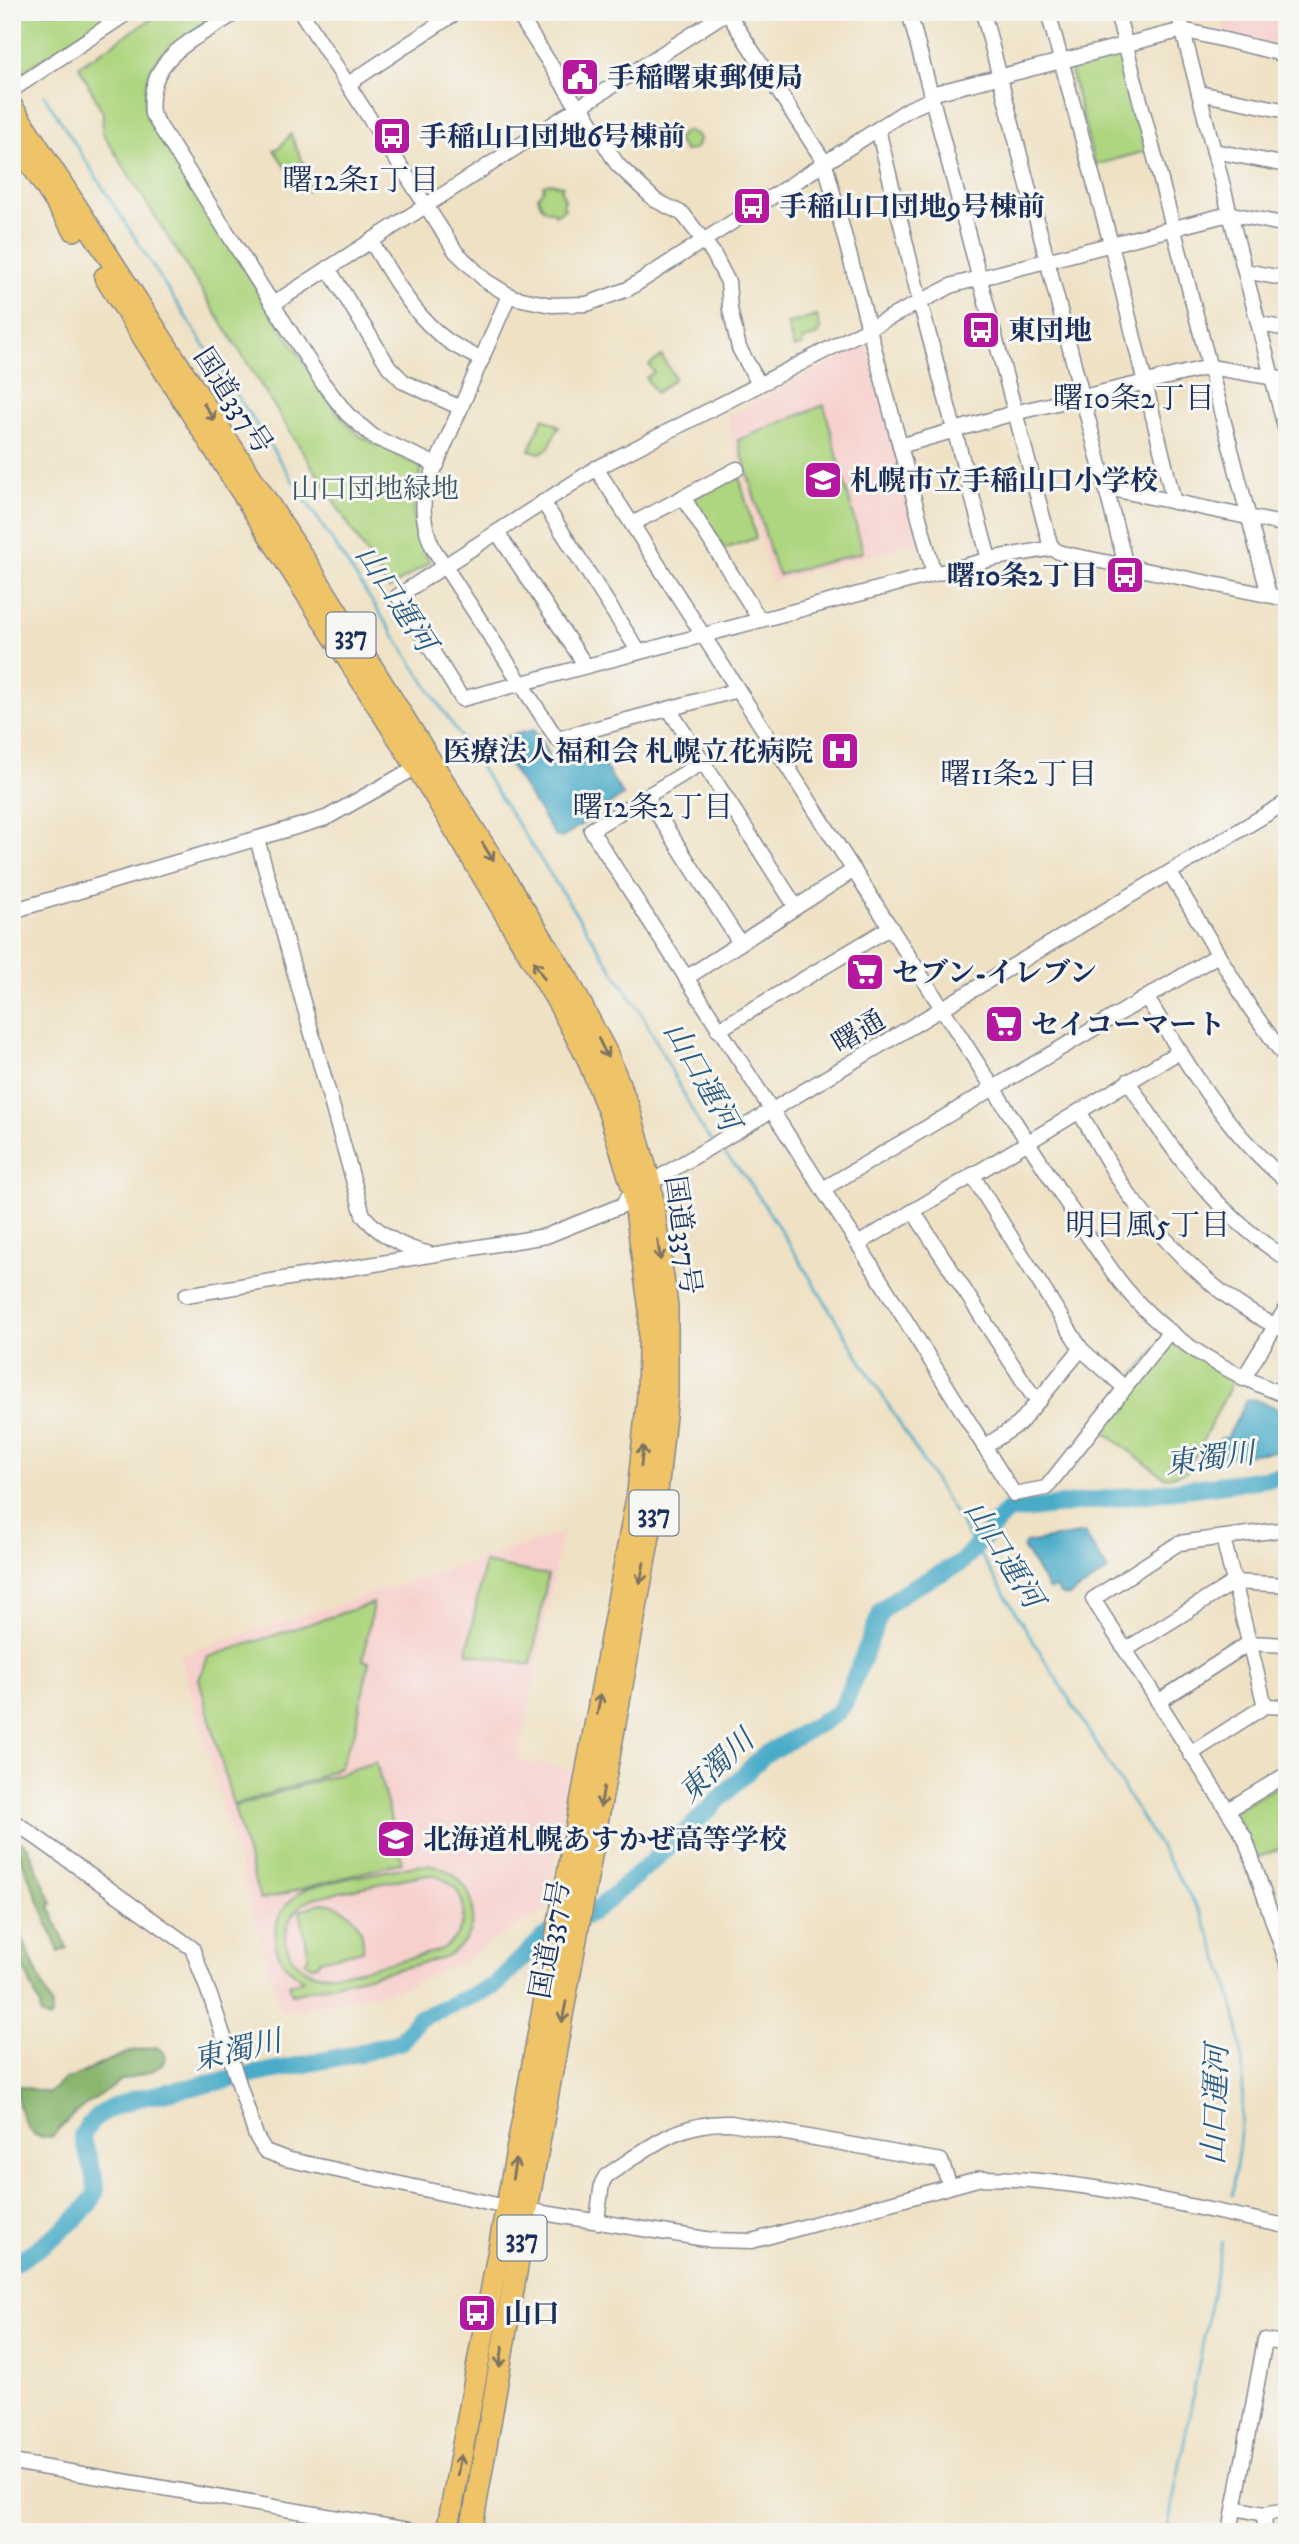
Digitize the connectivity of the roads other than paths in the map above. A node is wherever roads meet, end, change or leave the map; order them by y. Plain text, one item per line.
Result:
1 (129, 12) edge
2 (237, 12) edge
3 (301, 12) edge
4 (457, 12) edge
5 (517, 12) edge
6 (727, 12) edge
7 (909, 12) edge
8 (983, 12) edge
9 (1048, 12) edge
10 (1117, 12) edge
11 (1178, 12) edge
12 (1183, 30) junction
13 (1125, 45) junction
14 (1287, 55) edge
15 (1061, 61) junction
16 (999, 77) junction
17 (348, 84) junction
18 (12, 90) edge
19 (1199, 93) junction
20 (931, 97) junction
21 (12, 107) edge
22 (580, 107) junction
23 (1287, 111) edge
24 (878, 128) junction
25 (12, 135) edge
26 (1214, 151) junction
27 (825, 163) junction
28 (1287, 165) edge
29 (426, 206) junction
30 (1231, 215) junction
31 (1287, 225) edge
32 (1174, 228) junction
33 (371, 241) junction
34 (704, 242) junction
35 (1111, 244) junction
36 (1048, 260) junction
37 (328, 268) junction
38 (1245, 271) junction
39 (979, 278) junction
40 (1287, 279) edge
41 (509, 295) junction
42 (920, 302) junction
43 (273, 304) junction
44 (1260, 324) junction
45 (869, 328) junction
46 (1287, 329) edge
47 (482, 360) junction
48 (1210, 367) junction
49 (1272, 377) junction
50 (1287, 380) edge
51 (1144, 382) junction
52 (759, 384) junction
53 (1084, 397) junction
54 (461, 408) junction
55 (1014, 413) junction
56 (955, 431) junction
57 (1287, 435) edge
58 (900, 446) junction
59 (437, 465) junction
60 (596, 468) junction
61 (737, 469) dead end
62 (1107, 488) junction
63 (683, 497) junction
64 (543, 502) junction
65 (1174, 502) junction
66 (1249, 517) junction
67 (632, 524) junction
68 (1287, 525) edge
69 (497, 532) junction
70 (1053, 548) junction
71 (989, 559) junction
72 (445, 566) junction
73 (1126, 566) junction
74 (934, 574) junction
75 (1269, 595) junction
76 (1287, 599) edge
77 (760, 620) junction
78 (703, 635) junction
79 (639, 652) junction
80 (586, 666) junction
81 (520, 684) junction
82 (738, 690) junction
83 (669, 709) junction
84 (703, 762) junction
85 (423, 764) junction
86 (646, 796) junction
87 (1287, 802) edge
88 (257, 839) junction
89 (854, 870) junction
90 (1170, 873) junction
91 (796, 907) junction
92 (12, 911) edge
93 (891, 927) junction
94 (740, 943) junction
95 (1218, 955) junction
96 (687, 978) junction
97 (1146, 998) junction
98 (944, 1009) junction
99 (718, 1030) junction
100 (1180, 1051) junction
101 (1287, 1060) edge
102 (1129, 1081) junction
103 (995, 1089) junction
104 (1079, 1111) junction
105 (771, 1112) junction
106 (1028, 1141) junction
107 (972, 1175) junction
108 (1287, 1181) edge
109 (642, 1186) junction
110 (823, 1189) junction
111 (913, 1211) junction
112 (858, 1244) junction
113 (428, 1254) junction
114 (1287, 1259) edge
115 (186, 1294) dead end
116 (1287, 1307) edge
117 (1281, 1329) edge
118 (1170, 1331) junction
119 (1081, 1349) junction
120 (1243, 1379) junction
121 (1125, 1388) junction
122 (1287, 1396) edge
123 (1040, 1399) junction
124 (984, 1447) junction
125 (1287, 1529) edge
126 (1223, 1538) junction
127 (1234, 1582) junction
128 (1287, 1585) edge
129 (1249, 1643) junction
130 (1287, 1645) edge
131 (1125, 1650) junction
132 (1158, 1702) junction
133 (1265, 1706) junction
134 (1287, 1707) edge
135 (1191, 1754) junction
136 (1287, 1774) edge
137 (1228, 1810) junction
138 (12, 1820) edge
139 (574, 1900) junction
140 (1284, 1947) edge
141 (1287, 1963) edge
142 (950, 2186) junction
143 (517, 2208) junction
144 (597, 2220) junction
145 (1287, 2226) edge
146 (1287, 2344) edge
147 (12, 2462) edge
148 (1235, 2508) junction
149 (1287, 2510) edge
150 (1265, 2514) junction
151 (420, 2532) edge
152 (447, 2532) edge
153 (471, 2532) edge
154 (1230, 2532) edge
155 (1265, 2532) edge

1 - 18 street
2 - 43 street
3 - 17 street
4 - 17 street
5 - 22 street
6 - 22 street
6 - 27 street
7 - 20 street
8 - 16 street
9 - 15 street
10 - 13 street
11 - 12 street
12 - 13 street
12 - 14 street
12 - 19 street
13 - 15 street
13 - 32 street
15 - 16 street
15 - 35 street
16 - 20 street
16 - 36 street
17 - 29 street
19 - 23 street
19 - 26 street
20 - 24 street
20 - 39 street
21 -> 85 highway, 国道337号 / 337
22 - 29 street
22 - 34 street
24 - 27 street
24 - 42 street
25 - 85 highway, 国道337号 / 337
26 - 28 street
26 - 30 street
27 - 34 street
27 - 45 street
29 - 33 street
29 - 41 street
30 - 31 street
30 - 32 street
30 - 38 street
32 - 35 street
32 - 48 street
33 - 37 street
33 - 47 street
34 - 41 street
34 - 52 street
35 - 36 street
35 - 51 street
36 - 39 street
36 - 53 street
37 - 43 street
37 - 54 street
38 - 40 street
38 - 44 street
39 - 42 street
39 - 55 street
41 - 47 street
42 - 45 street
42 - 56 street
43 - 59 street
44 - 46 street
44 - 49 street
45 - 52 street
45 - 58 street
47 - 54 street
48 - 49 street
48 - 51 street
48 - 66 street
49 - 50 street
49 - 57 street
51 - 53 street
51 - 65 street
52 - 60 street
53 - 55 street
53 - 62 street
54 - 59 street
55 - 56 street
55 - 70 street
56 - 58 street
56 - 71 street
58 - 74 street
59 - 72 street
60 - 64 street
60 - 67 street
61 - 63 street
62 - 65 street
62 - 73 street
63 - 67 street
63 - 77 street
64 - 69 street
64 - 79 street
65 - 66 street
66 - 68 street
66 - 75 street
67 - 78 street
69 - 72 street
69 - 80 street
70 - 71 street
70 - 73 street
71 - 74 street
72 - 81 street
72 - 81 street
73 - 75 street
74 - 77 street
75 - 76 street
77 - 78 street
78 - 79 street
78 - 82 street
79 - 80 street
80 - 81 street
81 - 83 street
82 - 83 street
82 - 89 street
83 - 84 street
84 - 86 street
84 - 91 street
85 - 88 street
85 - 109 highway, 国道337号 / 337
86 - 94 street
86 - 96 street
87 - 90 street, 曙通
88 - 92 street
88 - 113 street
89 - 91 street
89 - 93 street
90 - 95 street
90 - 98 street, 曙通
91 - 94 street
93 - 98 street
93 - 99 street
94 - 96 street
95 - 97 street
95 - 101 street
96 - 99 street
97 - 100 street
97 - 103 street
98 - 103 street
98 - 105 street, 曙通
99 - 105 street
100 - 102 street
100 - 108 street
102 - 104 street
102 - 114 street
103 - 106 street
103 - 110 street
104 - 106 street
104 - 117 street
105 - 109 street, 曙通
105 - 110 street
106 - 107 street
106 - 118 street
107 - 111 street
107 - 119 street
109 - 113 street, 曙通
109 - 139 highway, 国道337号 / 337
110 - 112 street
111 - 112 street
111 - 123 street
112 - 124 street
113 - 115 street, 曙通
116 - 117 street
117 - 120 street
118 - 120 street
118 - 121 street
119 - 121 street
119 - 123 street
120 - 122 street
121 - 124 street
123 - 124 street
125 - 126 street
126 - 127 street
126 - 131 street
127 - 128 street
127 - 129 street
127 - 131 street
129 - 130 street
129 - 132 street
129 - 133 street
131 - 132 street
132 - 135 street
133 - 134 street
133 - 135 street
135 - 137 street
136 - 137 street
137 - 140 street
138 - 143 street
143 -> 139 highway, 国道337号 / 337
139 -> 143 highway, 国道337号 / 337
140 - 141 street
142 - 144 street
142 - 144 street
142 - 145 street
143 - 144 street
152 -> 143 highway, 国道337号 / 337
143 -> 153 highway, 国道337号 / 337
146 - 148 street
147 - 151 street
148 - 150 street
148 - 154 street
149 - 150 street
150 - 155 street

